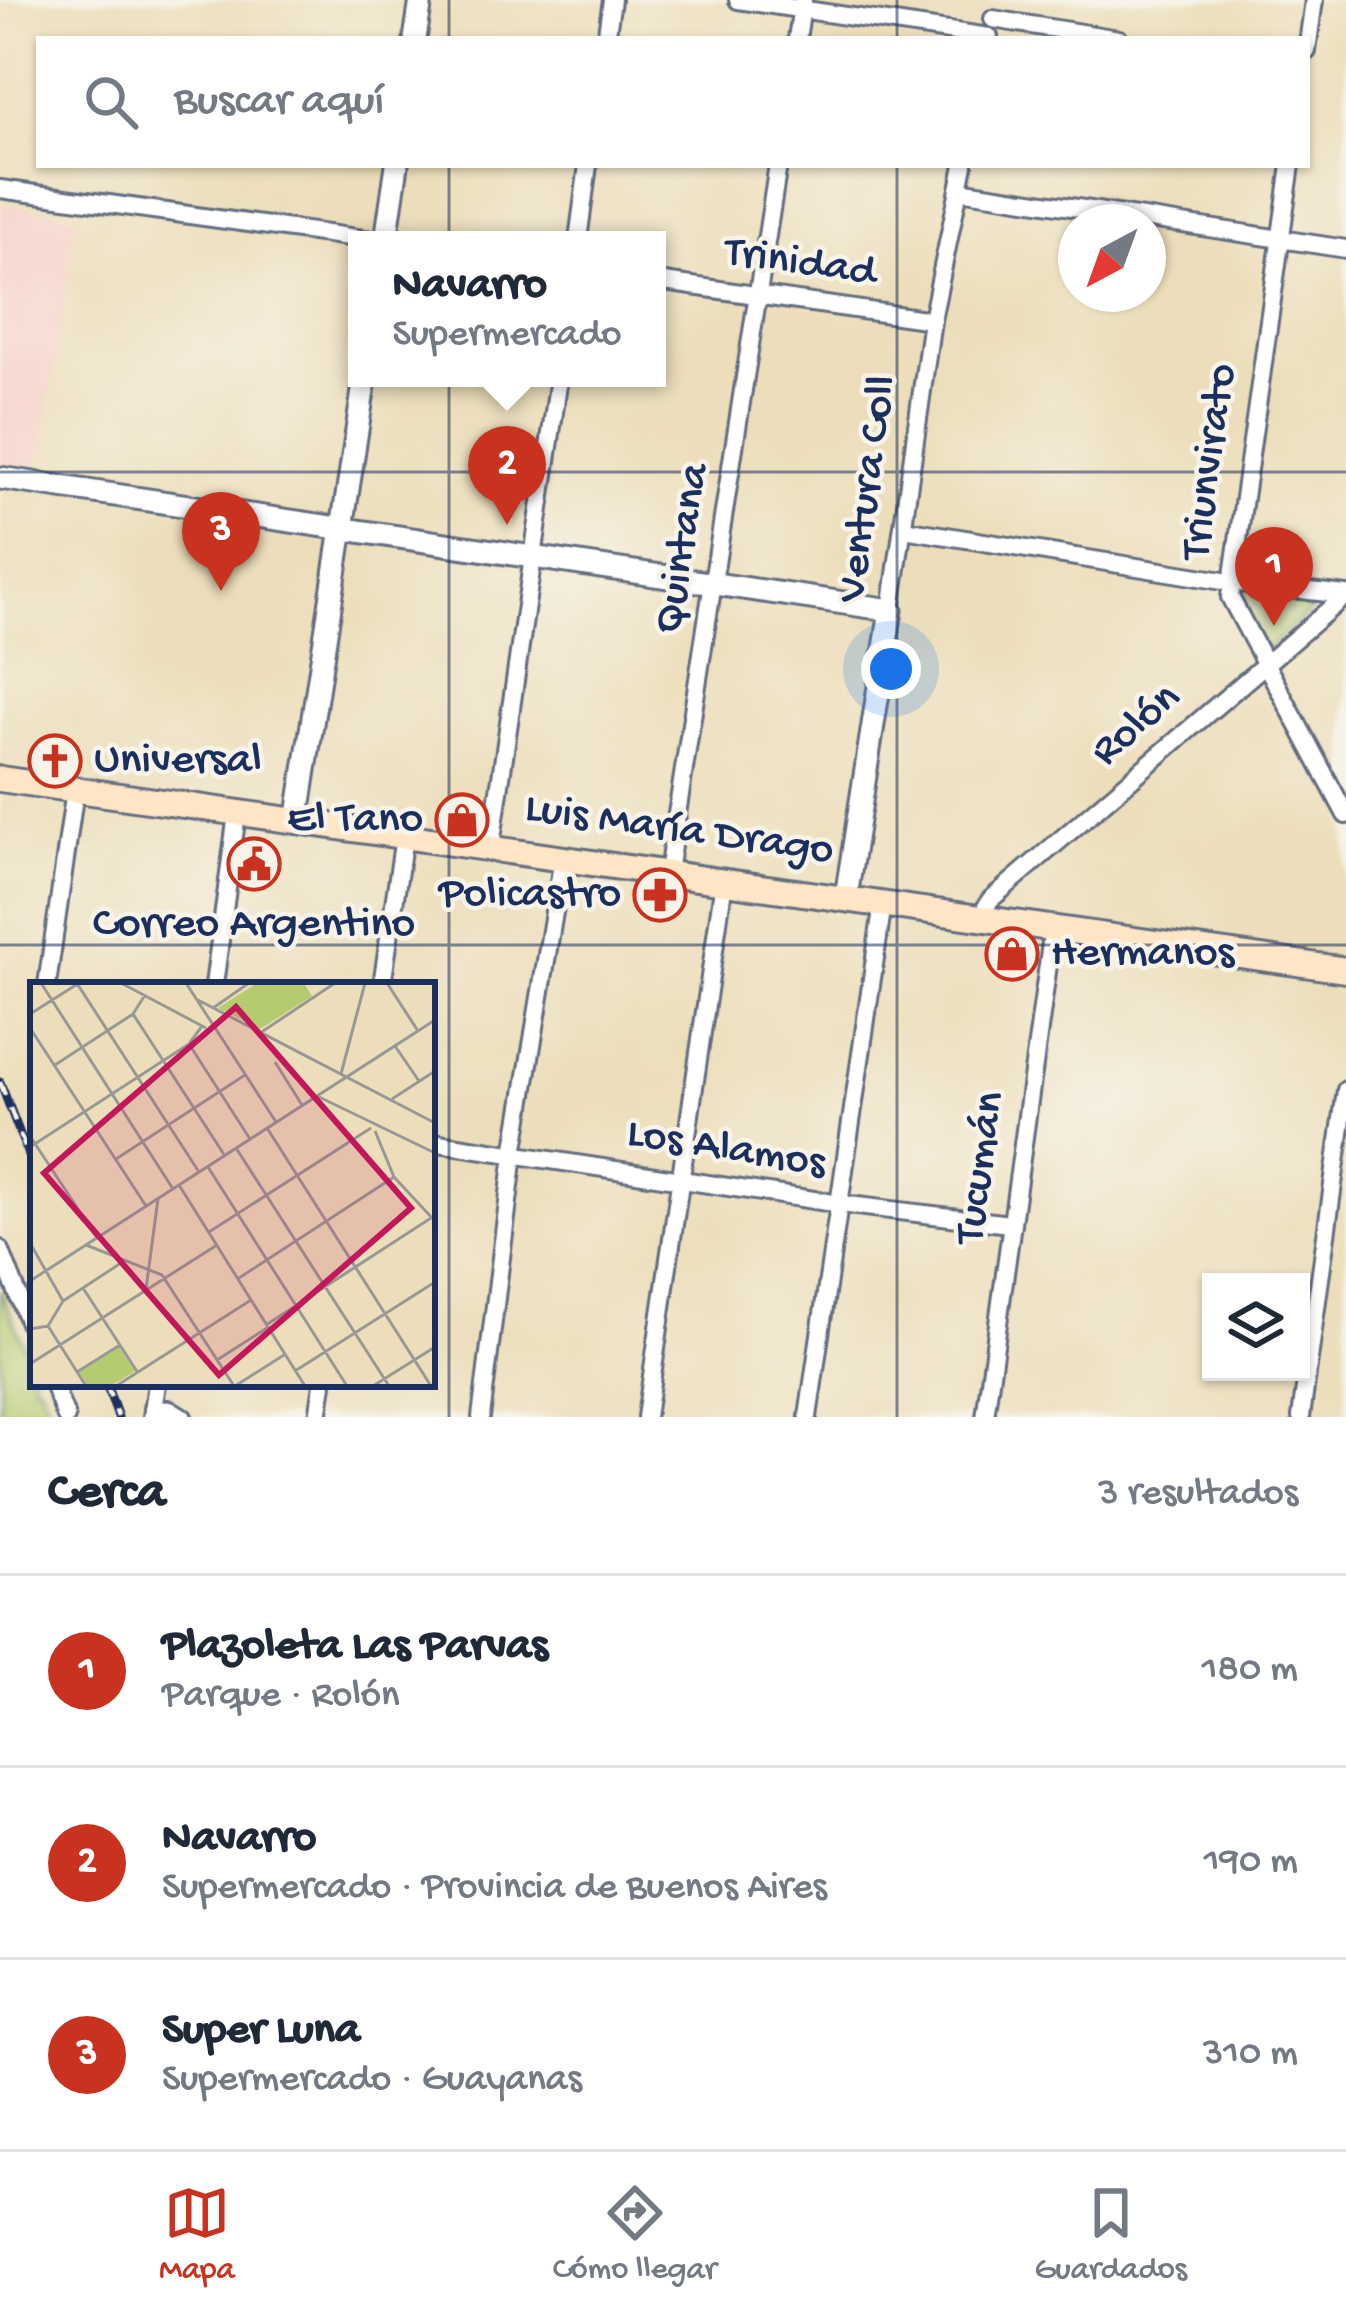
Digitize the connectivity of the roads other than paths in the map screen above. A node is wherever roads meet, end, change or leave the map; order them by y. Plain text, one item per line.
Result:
1 (421, 0) edge
2 (612, 0) edge
3 (738, 0) edge
4 (996, 0) edge
5 (1314, 0) edge
6 (802, 5) edge
7 (990, 32) edge
8 (415, 36) edge
9 (606, 36) edge
10 (797, 36) edge
11 (1064, 36) edge
12 (1309, 36) edge
13 (397, 168) edge
14 (588, 168) edge
15 (778, 168) edge
16 (963, 168) edge
17 (1292, 168) edge
18 (0, 188) edge
19 (959, 190) junction
20 (387, 231) edge
21 (579, 231) edge
22 (348, 237) edge
23 (1281, 240) junction
24 (1346, 249) edge
25 (666, 282) edge
26 (758, 294) junction
27 (932, 320) junction
28 (363, 387) edge
29 (558, 387) edge
30 (0, 478) edge
31 (342, 527) junction
32 (904, 529) junction
33 (535, 556) junction
34 (1229, 582) junction
35 (716, 586) junction
36 (1346, 595) edge
37 (891, 610) junction
38 (1262, 666) junction
39 (0, 779) edge
40 (1339, 788) edge
41 (75, 790) junction
42 (237, 814) junction
43 (1346, 814) edge
44 (297, 822) junction
45 (404, 837) junction
46 (491, 846) junction
47 (563, 858) junction
48 (668, 872) junction
49 (724, 880) junction
50 (846, 897) junction
51 (884, 903) junction
52 (981, 916) junction
53 (1053, 928) junction
54 (1346, 970) edge
55 (46, 982) edge
56 (214, 982) edge
57 (382, 982) edge
58 (1346, 1090) edge
59 (435, 1142) edge
60 (514, 1154) junction
61 (682, 1180) junction
62 (840, 1204) junction
63 (1010, 1224) junction
64 (0, 1249) edge
65 (30, 1325) edge
66 (54, 1387) edge
67 (323, 1387) edge
68 (153, 1413) edge
69 (66, 1417) edge
70 (183, 1417) edge
71 (318, 1417) edge
72 (481, 1417) edge
73 (646, 1417) edge
74 (808, 1417) edge
75 (985, 1417) edge
76 (1301, 1417) edge

1 - 8 street
2 - 9 street
3 - 6 street
4 - 7 street
5 - 12 street
6 - 7 street
6 - 10 street
7 - 11 street
13 - 20 street
14 - 21 street
15 - 26 street, Quintana
16 - 19 street, Ventura Coll
17 - 23 street, Triunvirato
18 - 22 street
19 - 23 street
19 - 27 street, Ventura Coll
23 - 24 street
23 - 34 street, Triunvirato
25 - 26 street, Trinidad
26 - 27 street, Trinidad
26 - 35 street, Quintana
27 - 32 street, Ventura Coll
28 - 31 street
29 - 33 street
30 - 31 street
31 - 33 street
31 - 44 street
32 - 34 street
32 - 37 street, Ventura Coll
33 - 35 street
33 - 46 street
34 - 36 street
34 - 38 street, Triunvirato
35 - 37 street
35 - 48 street, Quintana
36 - 38 street, Rolón
37 - 50 street, Ventura Coll
38 - 40 street, Triunvirato
38 - 52 street, Rolón
39 - 41 main road, Luis María Drago
40 - 43 street, Triunvirato
41 - 42 main road, Luis María Drago
41 - 55 street
42 - 44 main road, Luis María Drago
42 - 56 street
44 - 45 main road, Luis María Drago
45 - 46 main road, Luis María Drago
45 - 57 street
46 - 47 main road, Luis María Drago
47 - 48 main road, Luis María Drago
47 - 60 street
48 - 49 main road, Luis María Drago
49 - 50 main road, Luis María Drago
49 - 61 street
50 - 51 main road, Luis María Drago
51 - 52 main road, Luis María Drago
51 - 62 street
52 - 53 main road, Luis María Drago
53 - 54 main road, Luis María Drago
53 - 63 street, Tucumán
58 - 76 street
59 - 60 street, Los Alamos
60 - 61 street, Los Alamos
60 - 72 street
61 - 62 street, Los Alamos
61 - 73 street
62 - 63 street, Los Alamos
62 - 74 street
63 - 75 street, Tucumán
64 - 65 street
66 - 69 street
67 - 71 street
68 - 70 street

